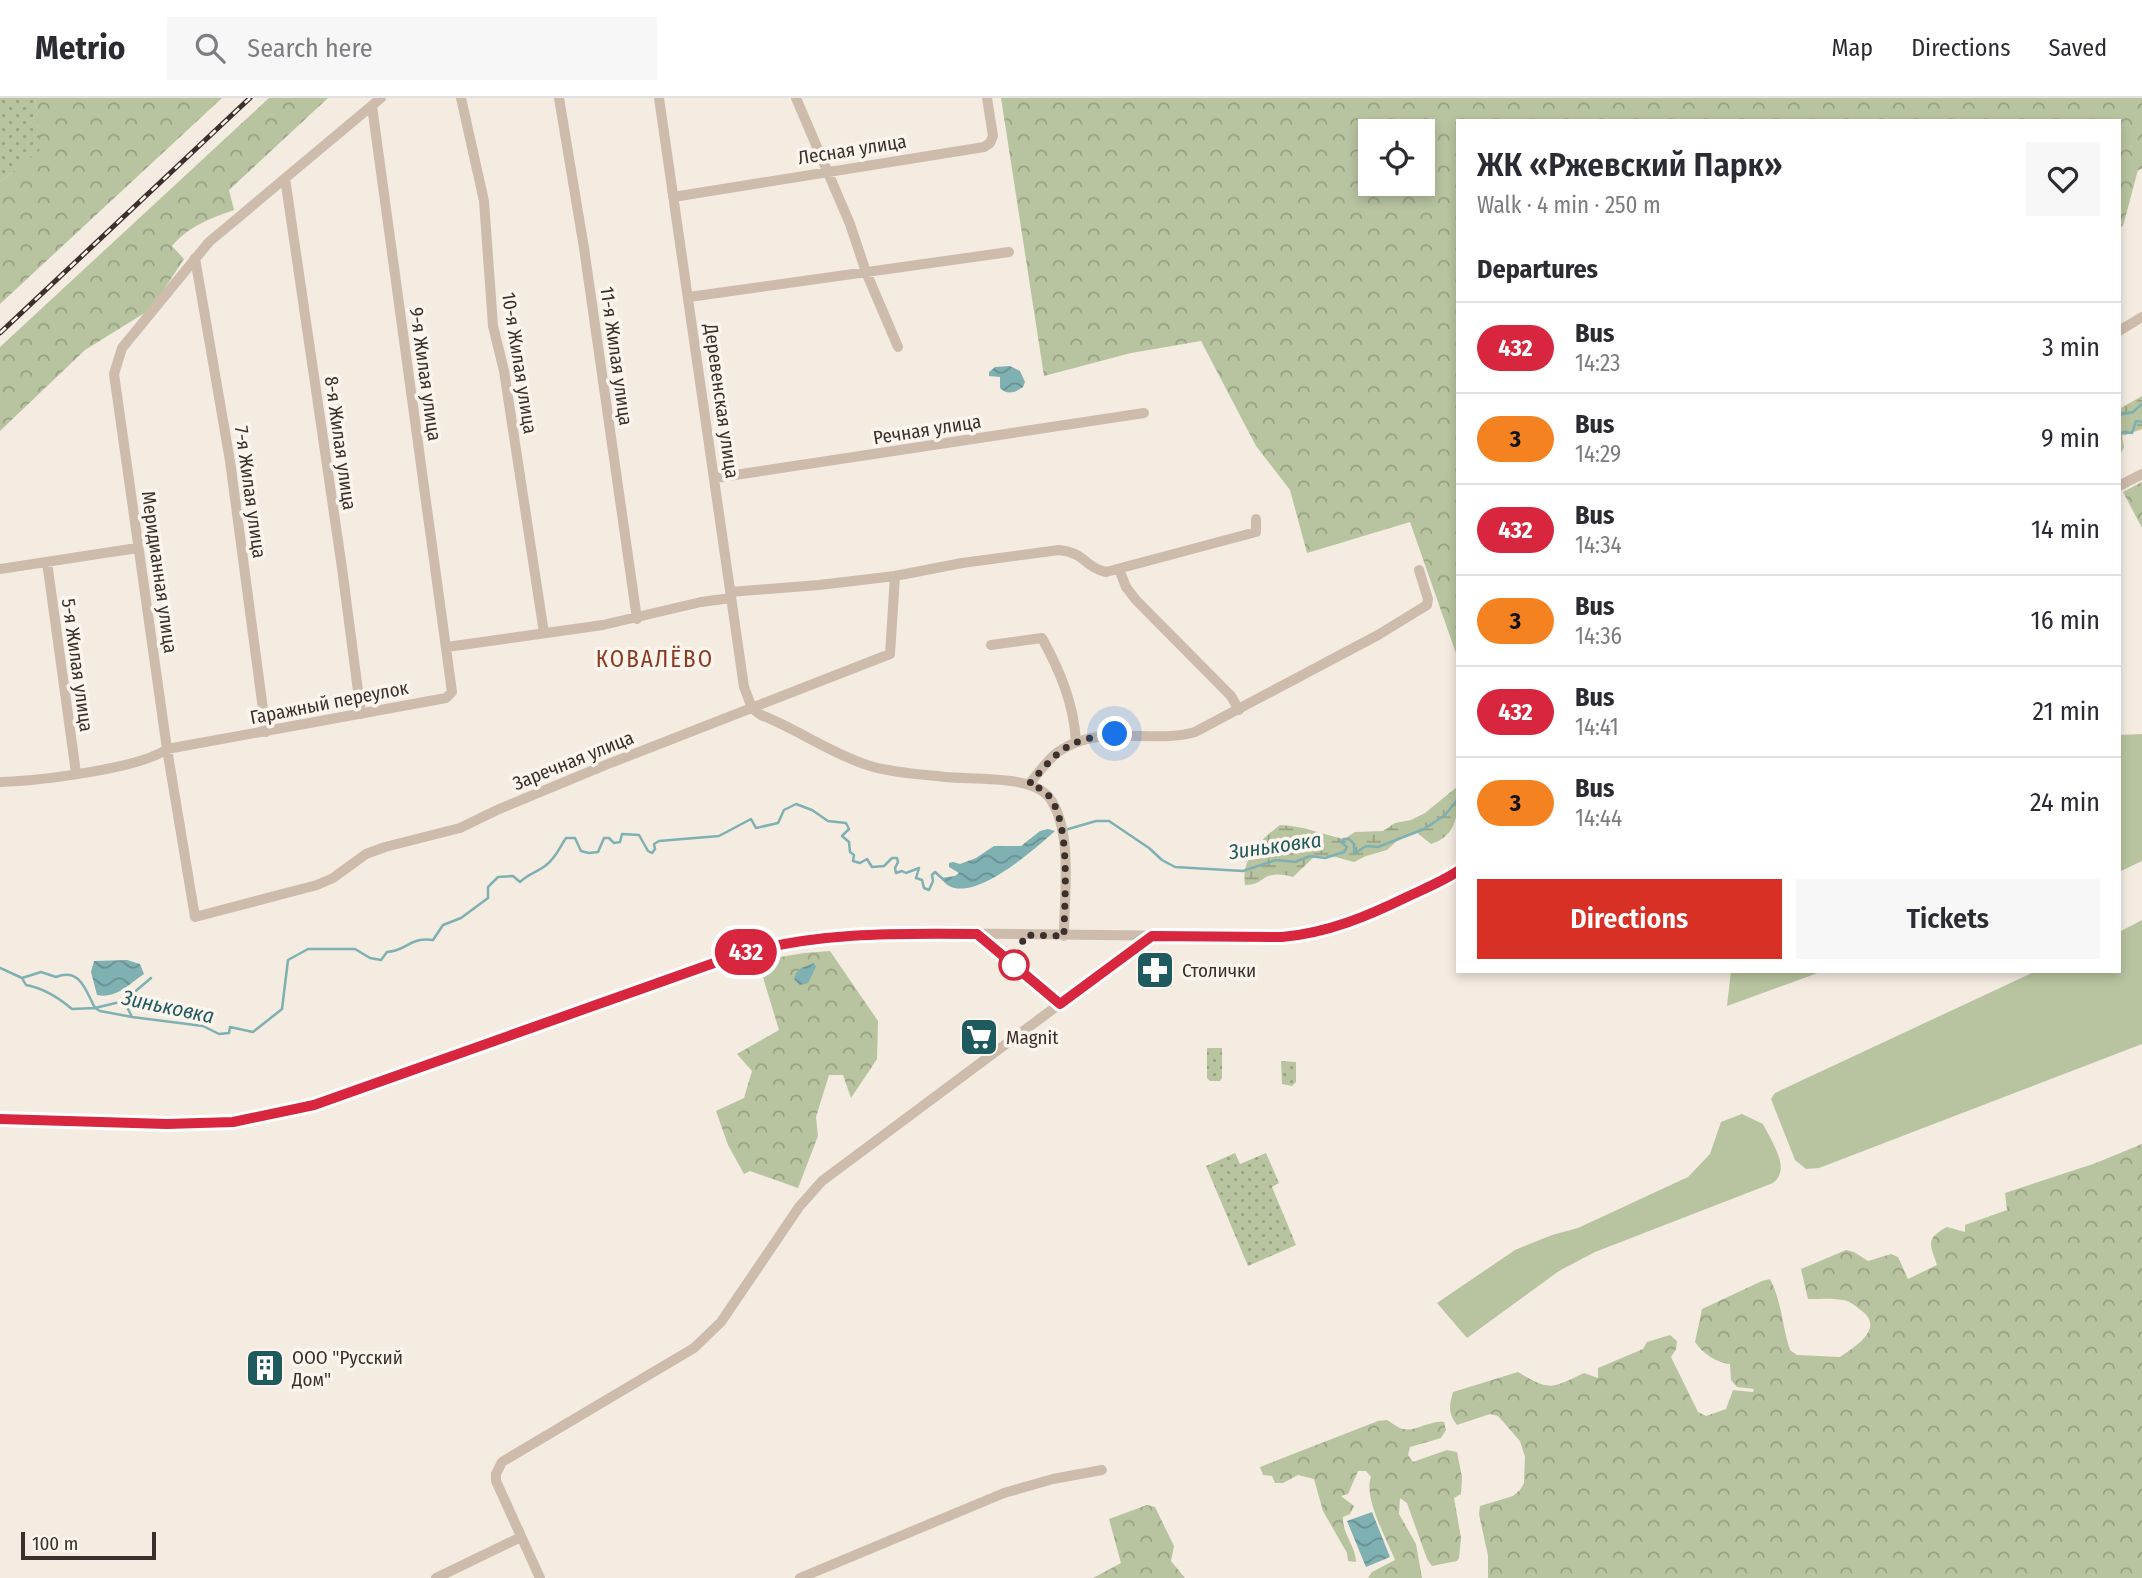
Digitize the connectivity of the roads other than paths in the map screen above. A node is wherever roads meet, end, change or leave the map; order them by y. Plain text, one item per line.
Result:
1 (381, 98) edge
2 (461, 98) edge
3 (559, 98) edge
4 (659, 98) edge
5 (796, 98) edge
6 (987, 98) edge
7 (372, 106) junction
8 (827, 170) junction
9 (285, 178) junction
10 (673, 197) junction
11 (1009, 251) dead end
12 (195, 258) junction
13 (866, 272) junction
14 (688, 297) junction
15 (2142, 317) edge
16 (2121, 330) edge
17 (898, 347) dead end
18 (1144, 413) dead end
19 (2142, 474) edge
20 (715, 478) junction
21 (2121, 485) edge
22 (1256, 519) dead end
23 (137, 548) junction
24 (47, 562) junction
25 (0, 569) edge
26 (1119, 569) junction
27 (1419, 570) dead end
28 (895, 576) junction
29 (731, 595) junction
30 (637, 619) junction
31 (544, 633) junction
32 (990, 645) dead end
33 (447, 647) junction
34 (752, 708) junction
35 (1239, 710) junction
36 (361, 714) junction
37 (266, 732) junction
38 (1076, 742) junction
39 (167, 749) junction
40 (76, 773) junction
41 (0, 782) edge
42 (1029, 784) junction
43 (1456, 873) edge
44 (195, 917) joint
45 (1064, 936) junction
46 (1121, 936) junction
47 (1152, 936) junction
48 (1120, 959) junction
49 (0, 1119) edge
50 (1102, 1470) dead end
51 (521, 1537) junction
52 (436, 1578) edge
53 (540, 1578) edge
54 (800, 1578) edge

1 - 7 street, Меридианная улица
2 - 31 street, 10-я Жилая улица
3 - 30 street, 11-я Жилая улица
4 - 10 street, Деревенская улица
5 - 8 street
6 - 8 street, Лесная улица
7 - 9 street, Меридианная улица
7 - 33 street, 9-я Жилая улица
8 - 10 street, Лесная улица
8 - 13 street
9 - 12 street, Меридианная улица
9 - 36 street, 8-я Жилая улица
10 - 14 street, Деревенская улица
11 - 13 street
12 - 23 street, Меридианная улица
12 - 37 street, 7-я Жилая улица
13 - 14 street
13 - 17 street
14 - 20 street, Деревенская улица
15 - 16 street
18 - 20 street, Речная улица
19 - 21 street
20 - 29 street, Деревенская улица
22 - 26 street
23 - 24 street
23 - 39 street, Меридианная улица
24 - 25 street
24 - 40 street, 5-я Жилая улица
26 - 28 street
26 - 35 street
27 - 35 street
28 - 29 street
28 - 34 street, Заречная улица
29 - 30 street
29 - 34 street, Деревенская улица
30 - 31 street
31 - 33 street
32 - 38 street
33 - 36 street, Гаражный переулок
34 - 42 street
34 - 44 street, Заречная улица
35 - 38 street
36 - 37 street, Гаражный переулок
37 - 39 street, Гаражный переулок
38 - 42 street
39 - 40 street, Гаражный переулок
39 - 44 street, Меридианная улица
40 - 41 street, Гаражный переулок
42 - 45 street
43 - 47 street
45 - 46 street
45 - 49 street
46 - 47 street
46 - 48 street
47 - 48 street
48 - 51 street
50 - 54 street
51 - 52 street
51 - 53 street

